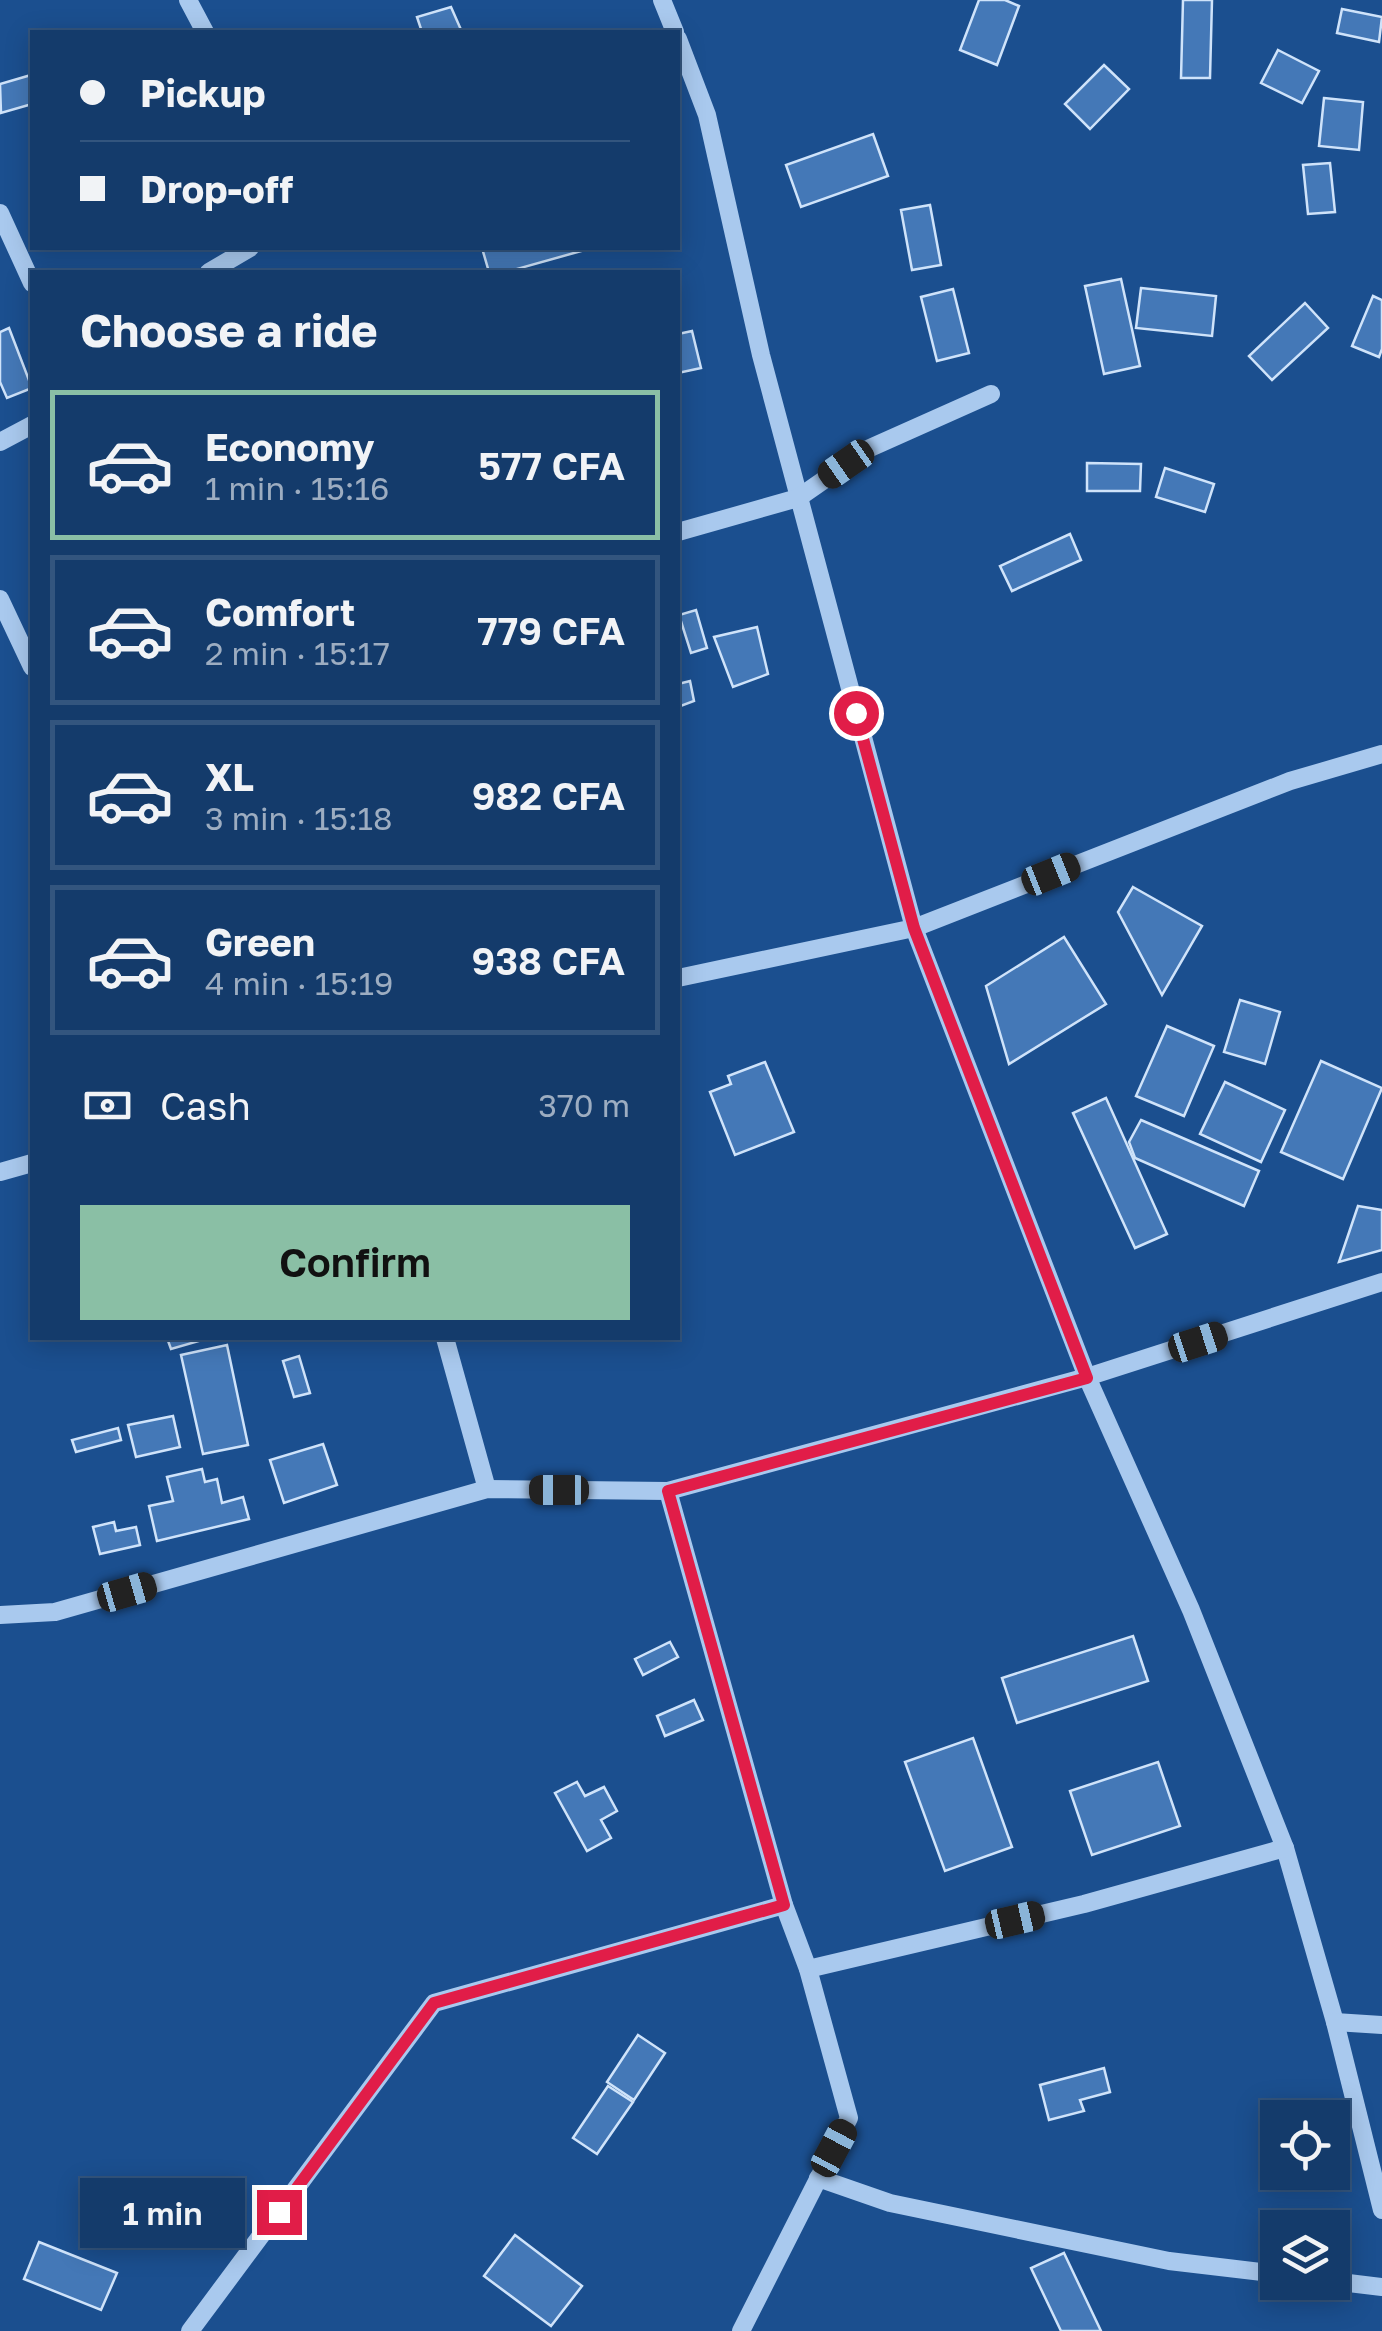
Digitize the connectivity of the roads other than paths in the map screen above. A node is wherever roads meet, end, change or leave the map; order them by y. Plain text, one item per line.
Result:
1 (188, 0) edge
2 (662, 0) edge
3 (204, 30) edge
4 (674, 30) edge
5 (680, 46) edge
6 (0, 214) edge
7 (247, 250) edge
8 (212, 270) edge
9 (30, 280) edge
10 (991, 394) dead end
11 (30, 426) edge
12 (0, 442) edge
13 (798, 498) junction
14 (680, 531) edge
15 (0, 599) edge
16 (30, 664) edge
17 (1382, 754) edge
18 (914, 928) junction
19 (680, 978) edge
20 (30, 1164) edge
21 (0, 1172) edge
22 (1382, 1282) edge
23 (446, 1340) edge
24 (1087, 1378) junction
25 (487, 1489) junction
26 (668, 1491) junction
27 (0, 1616) edge
28 (1284, 1848) junction
29 (784, 1905) junction
30 (808, 1969) junction
31 (1336, 2022) junction
32 (1382, 2025) edge
33 (818, 2178) junction
34 (1382, 2210) edge
35 (1260, 2272) edge
36 (1350, 2283) edge
37 (1382, 2287) edge
38 (190, 2331) edge
39 (740, 2331) edge

1 - 3 street
2 - 4 street
5 - 13 street
6 - 9 street
7 - 8 street
10 - 13 street
11 - 12 street
13 - 14 street
13 - 18 street
15 - 16 street
17 - 18 street
18 - 19 street
18 - 24 street
20 - 21 street
22 - 24 street
23 - 25 street
24 - 26 street
24 - 28 street
25 - 26 street
25 - 27 street
26 - 29 street
28 - 30 street
28 - 31 street
29 - 30 street
29 - 38 street
30 - 33 street
31 - 32 street
31 - 34 street
33 - 35 street
33 - 39 street
36 - 37 street

